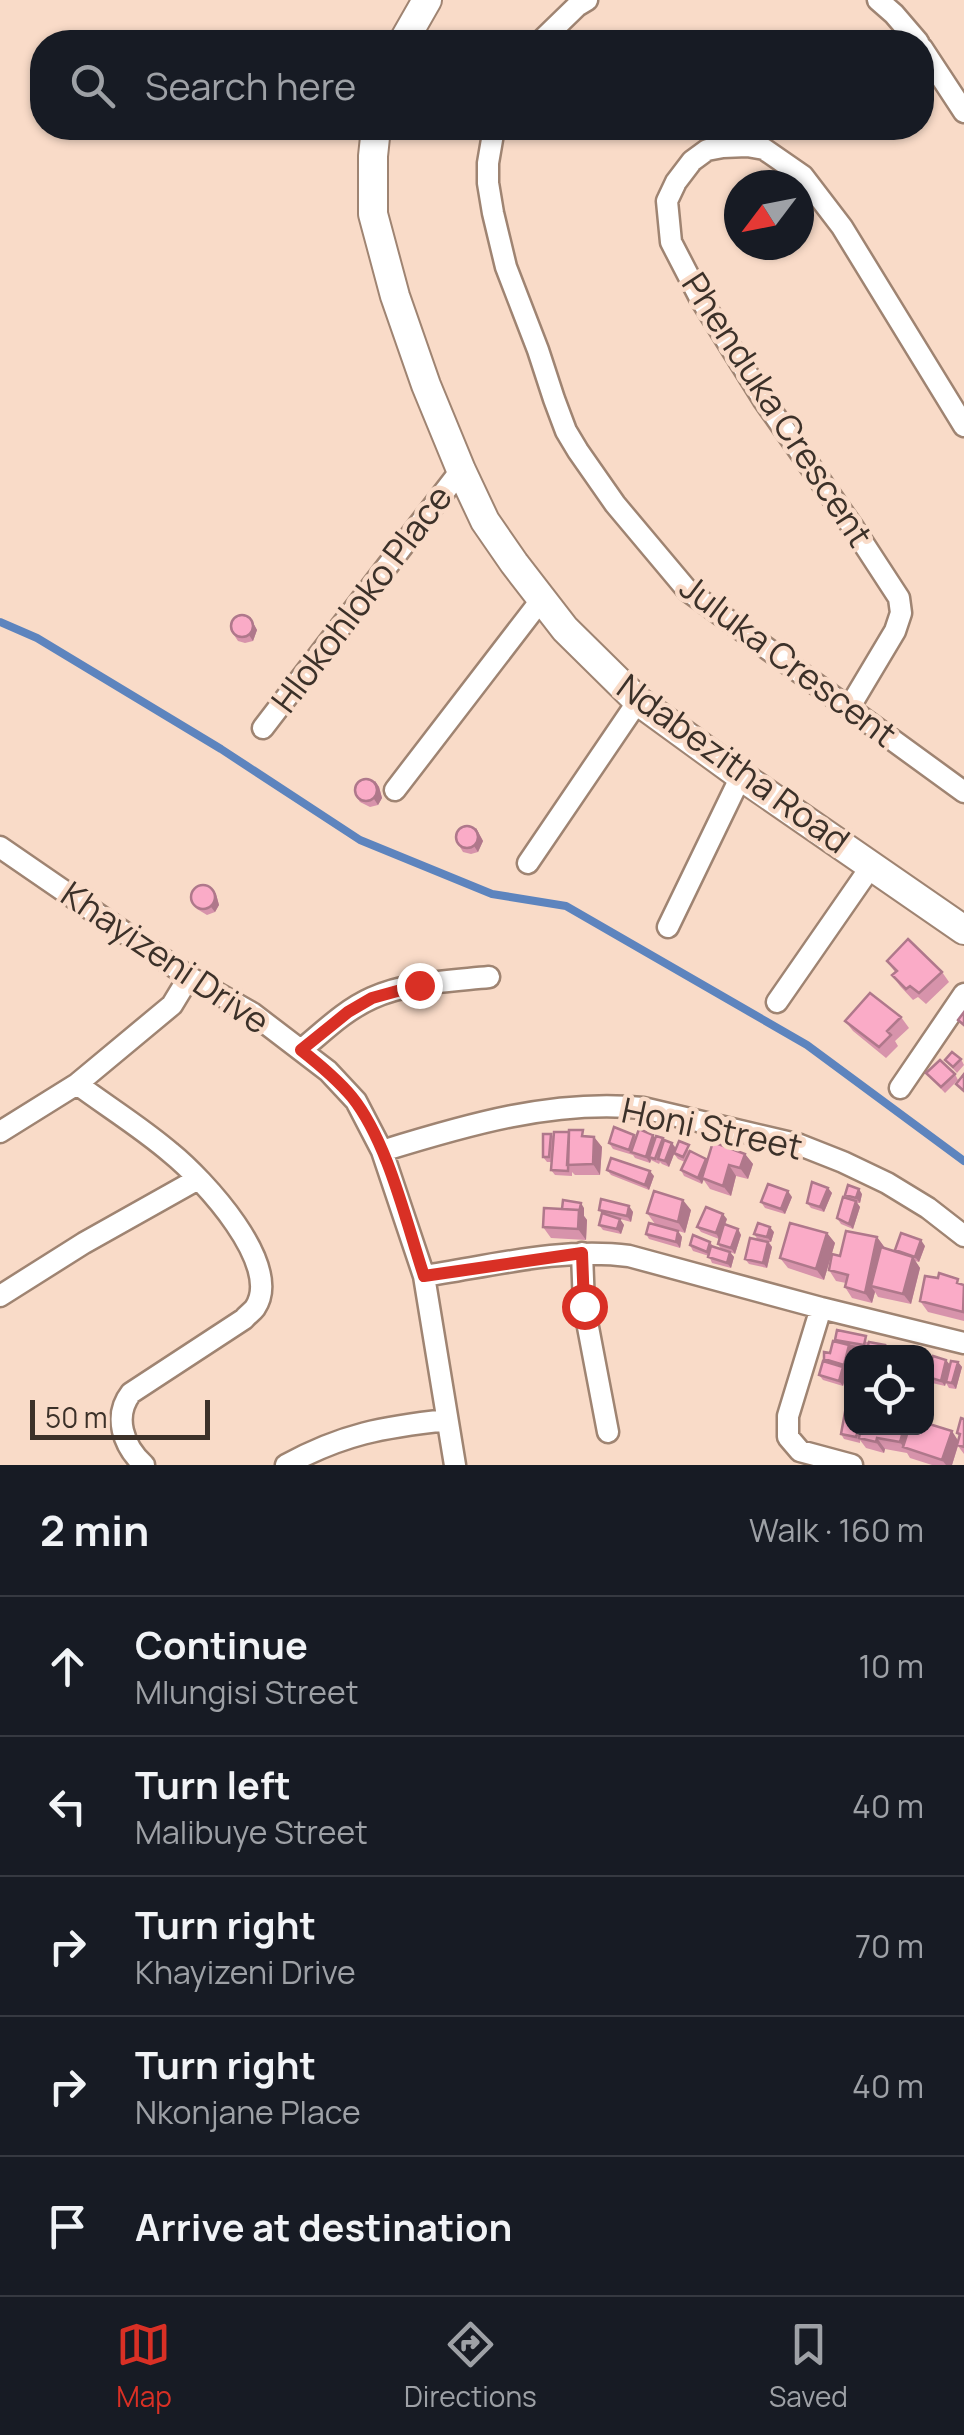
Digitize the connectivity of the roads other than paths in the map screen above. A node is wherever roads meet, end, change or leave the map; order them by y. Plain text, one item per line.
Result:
1 (426, 0) edge
2 (587, 0) edge
3 (878, 0) edge
4 (410, 30) edge
5 (552, 30) edge
6 (907, 30) edge
7 (934, 66) edge
8 (964, 112) edge
9 (375, 140) edge
10 (492, 140) edge
11 (964, 426) edge
12 (460, 470) junction
13 (540, 600) junction
14 (638, 700) junction
15 (849, 708) junction
16 (263, 728) dead end
17 (742, 776) junction
18 (395, 790) dead end
19 (964, 792) edge
20 (0, 847) edge
21 (528, 864) dead end
22 (872, 866) junction
23 (668, 926) dead end
24 (964, 930) edge
25 (189, 977) junction
26 (489, 977) dead end
27 (964, 994) edge
28 (777, 1002) dead end
29 (301, 1050) junction
30 (77, 1084) junction
31 (900, 1088) dead end
32 (0, 1132) edge
33 (382, 1151) junction
34 (198, 1179) junction
35 (964, 1236) edge
36 (582, 1253) junction
37 (424, 1276) junction
38 (0, 1296) edge
39 (822, 1308) junction
40 (964, 1343) edge
41 (447, 1420) junction
42 (608, 1432) dead end
43 (144, 1465) edge
44 (286, 1465) edge
45 (455, 1465) edge
46 (852, 1465) edge

1 - 4 street
2 - 5 street
3 - 6 street
7 - 8 street
9 - 12 street, Ndabezitha Road
10 - 15 street, Juluka Crescent
11 - 15 street, Phenduka Crescent
12 - 13 street, Ndabezitha Road
12 - 16 street, Hlokohloko Place
13 - 14 street, Ndabezitha Road
13 - 18 street
14 - 17 street, Ndabezitha Road
14 - 21 street
15 - 19 street, Juluka Crescent
17 - 22 street, Ndabezitha Road
17 - 23 street
20 - 25 street, Khayizeni Drive
22 - 24 street, Ndabezitha Road
22 - 28 street
25 - 29 street, Khayizeni Drive
25 - 30 street
26 - 29 street
27 - 31 street
29 - 33 street, Khayizeni Drive
30 - 32 street
30 - 34 street
33 - 35 street, Honi Street
33 - 37 street, Khayizeni Drive
34 - 38 street
34 - 43 street
36 - 37 street
36 - 39 street
36 - 42 street
37 - 41 street, Khayizeni Drive
39 - 40 street
39 - 46 street
41 - 44 street
41 - 45 street, Khayizeni Drive

